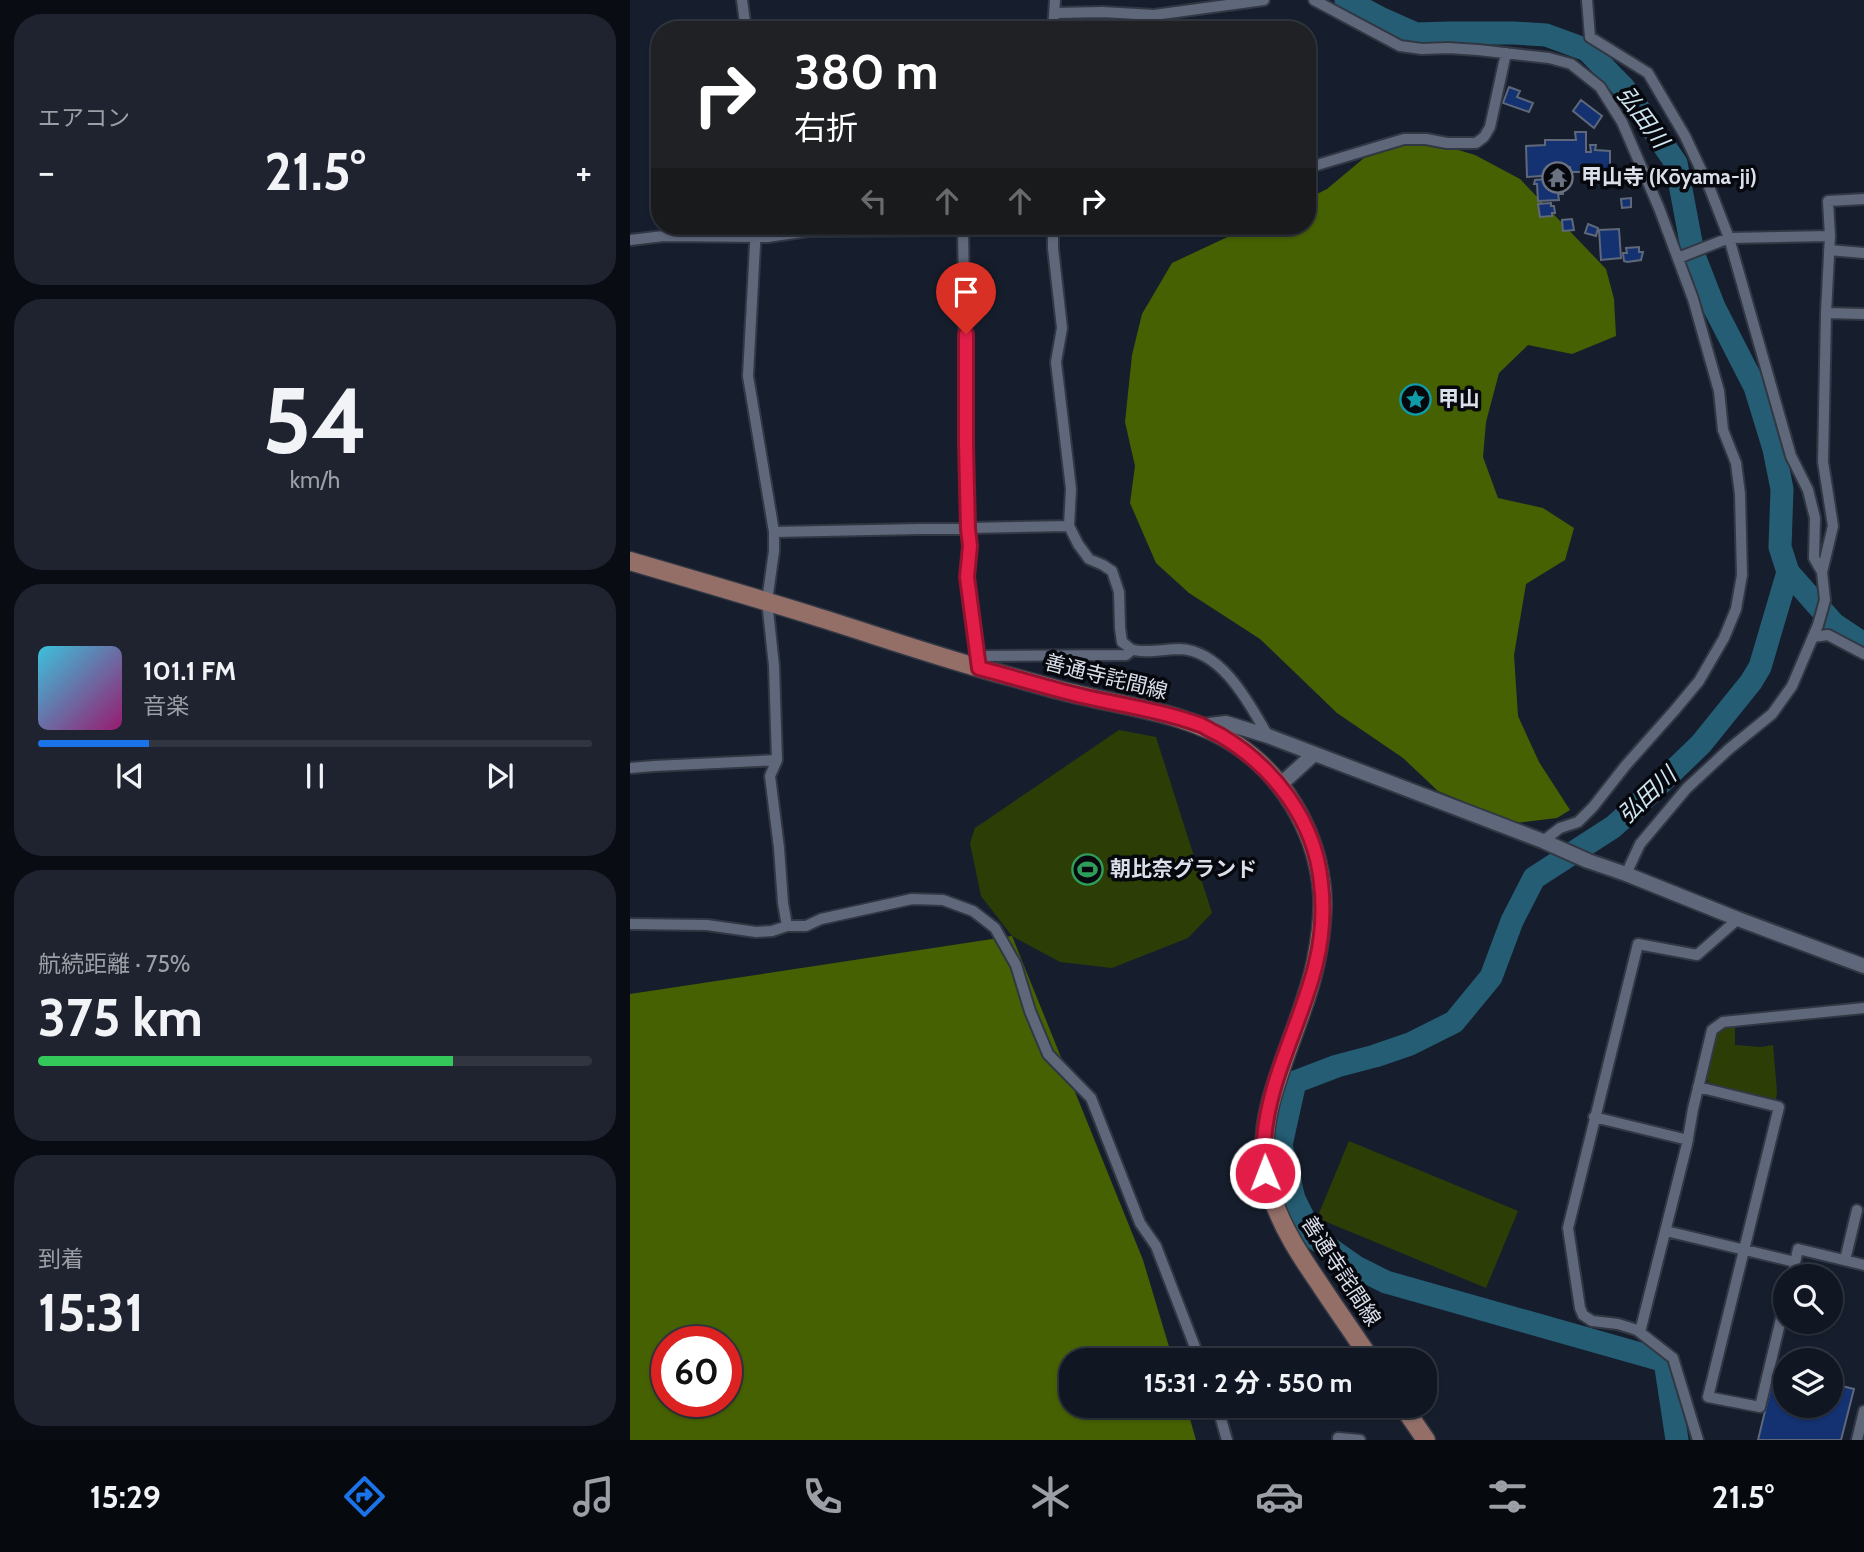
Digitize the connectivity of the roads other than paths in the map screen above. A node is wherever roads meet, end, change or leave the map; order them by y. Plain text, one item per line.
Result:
1 (742, 0) edge
2 (1055, 0) edge
3 (1264, 0) edge
4 (1314, 0) edge
5 (1587, 0) edge
6 (1055, 13) junction
7 (745, 21) edge
8 (1054, 21) edge
9 (1506, 52) junction
10 (1316, 165) edge
11 (1864, 199) edge
12 (683, 235) edge
13 (757, 235) edge
14 (764, 235) edge
15 (781, 235) edge
16 (962, 235) edge
17 (1053, 235) edge
18 (1830, 236) junction
19 (1730, 238) junction
20 (630, 240) edge
21 (1829, 250) junction
22 (1864, 253) edge
23 (1678, 258) junction
24 (1826, 313) junction
25 (1864, 314) edge
26 (1069, 526) junction
27 (968, 529) junction
28 (774, 532) junction
29 (630, 561) edge
30 (1822, 572) junction
31 (767, 601) junction
32 (1813, 637) junction
33 (1132, 650) junction
34 (1864, 654) edge
35 (978, 662) junction
36 (1202, 726) junction
37 (1268, 736) junction
38 (1314, 754) junction
39 (778, 760) junction
40 (630, 768) edge
41 (1280, 785) junction
42 (1547, 843) junction
43 (1626, 874) junction
44 (1738, 919) junction
45 (630, 924) edge
46 (787, 926) junction
47 (1864, 966) edge
48 (1864, 1008) edge
49 (1698, 1087) junction
50 (1594, 1117) junction
51 (1688, 1140) junction
52 (1857, 1210) dead end
53 (1666, 1231) junction
54 (1744, 1250) junction
55 (1845, 1260) junction
56 (1795, 1262) joint
57 (1864, 1265) edge
58 (1640, 1332) junction
59 (1777, 1334) edge
60 (1195, 1348) edge
61 (1363, 1348) edge
62 (1708, 1396) junction
63 (1688, 1408) junction
64 (1864, 1411) edge
65 (1221, 1418) edge
66 (1411, 1418) edge
67 (1338, 1437) dead end
68 (1227, 1440) edge
69 (1360, 1440) edge
70 (1426, 1440) edge
71 (1699, 1440) edge
72 (1857, 1440) edge

1 - 7 street
2 - 6 street
3 - 6 street
4 - 9 street
5 - 19 street
6 - 8 street
9 - 10 street
9 - 23 street
11 - 18 street
12 - 20 street
13 - 28 street
14 - 15 street
16 - 27 street
17 - 26 street
18 - 19 street
18 - 21 street
19 - 23 street
19 - 30 street
21 - 22 street
21 - 24 street
23 - 42 street
24 - 25 street
24 - 30 street
26 - 27 street
26 - 33 street
27 - 28 street
27 - 35 street
28 - 31 street
29 - 31 main road, 善通寺詫間線
30 - 32 street
31 - 35 main road, 善通寺詫間線
31 - 39 street
32 - 34 street
32 - 43 street
33 - 35 street
33 - 37 street
35 - 36 main road, 善通寺詫間線
36 - 37 street
36 - 41 main road, 善通寺詫間線
37 - 38 street
38 - 41 street
38 - 42 street
39 - 40 street
39 - 46 street
41 - 61 main road, 善通寺詫間線
42 - 43 street
43 - 44 street
44 - 47 street
44 - 50 street
45 - 46 street
46 - 60 street
48 - 49 street
49 - 51 street
49 - 54 street
50 - 51 street
50 - 58 street
51 - 53 street
52 - 55 street
53 - 54 street
53 - 58 street
54 - 56 street
54 - 62 street
55 - 56 street
55 - 57 street
58 - 63 street
59 - 62 street
62 - 63 street
63 - 71 street
64 - 72 street
65 - 68 street
66 - 70 main road
67 - 69 street

